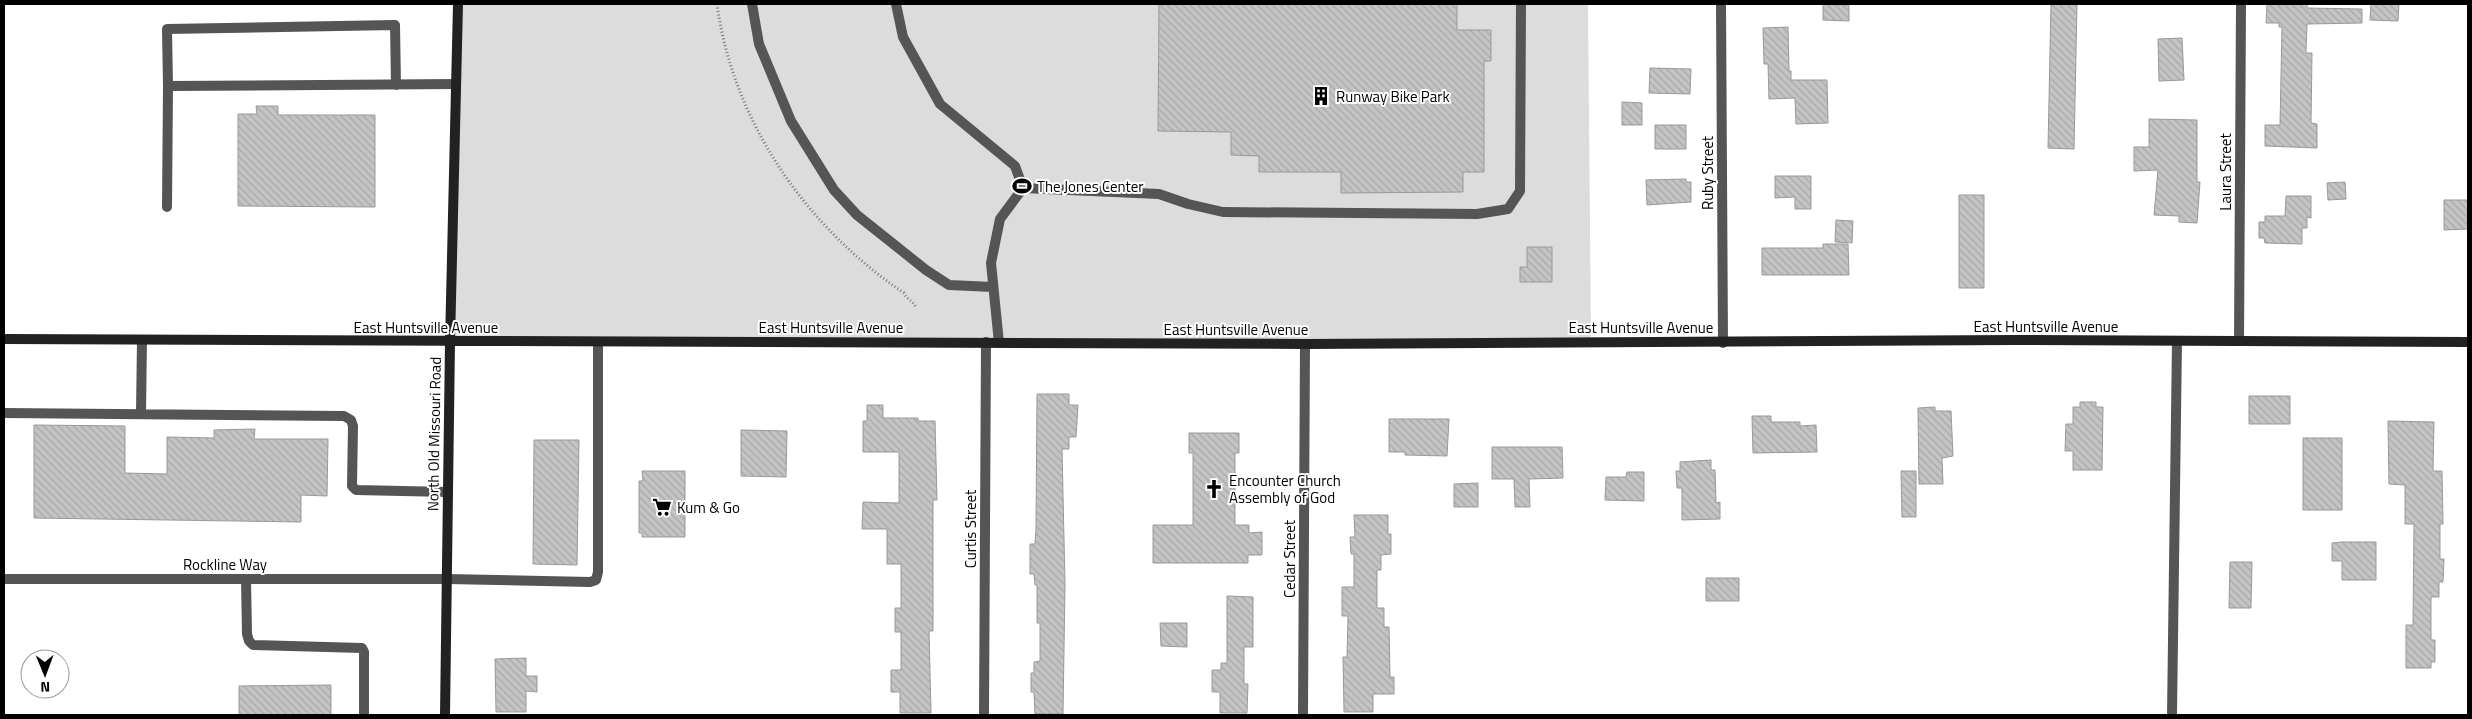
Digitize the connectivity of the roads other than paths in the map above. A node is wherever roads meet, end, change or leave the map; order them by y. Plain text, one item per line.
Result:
1 (458, 4) edge
2 (752, 4) edge
3 (896, 4) edge
4 (1521, 4) edge
5 (1721, 4) edge
6 (2241, 4) edge
7 (456, 84) junction
8 (396, 85) junction
9 (168, 86) junction
10 (1023, 188) junction
11 (168, 206) dead end
12 (993, 287) junction
13 (4, 339) edge
14 (142, 340) junction
15 (2177, 341) junction
16 (2239, 341) junction
17 (450, 342) junction
18 (598, 342) junction
19 (986, 342) junction
20 (2468, 342) edge
21 (999, 343) junction
22 (1723, 343) junction
23 (1305, 344) junction
24 (4, 412) edge
25 (141, 412) junction
26 (448, 492) junction
27 (4, 578) edge
28 (246, 579) junction
29 (447, 579) junction
30 (364, 715) edge
31 (446, 715) edge
32 (984, 715) edge
33 (1303, 715) edge
34 (2172, 715) edge

1 - 7 main road, North Old Missouri Road
2 - 12 street
3 - 10 street
4 - 10 street
5 - 22 street, Ruby Street
6 - 16 street, Laura Street
7 - 8 street
7 - 17 main road, North Old Missouri Road
8 - 9 street
8 - 9 street
9 - 11 street
10 - 12 street
12 - 21 street
13 - 14 main road, East Huntsville Avenue
14 - 17 main road, East Huntsville Avenue
14 - 25 street
15 - 16 main road, East Huntsville Avenue
15 - 22 main road, East Huntsville Avenue
15 - 34 street
16 - 20 main road, East Huntsville Avenue
17 - 18 main road, East Huntsville Avenue
17 - 26 main road, North Old Missouri Road
18 - 19 main road, East Huntsville Avenue
18 - 29 street, Rockline Way
19 - 21 main road, East Huntsville Avenue
19 - 32 street, Curtis Street
21 - 23 main road, East Huntsville Avenue
22 - 23 main road, East Huntsville Avenue
23 - 33 street, Cedar Street
24 - 25 street
25 - 26 street
26 - 29 main road, North Old Missouri Road
27 - 28 street, Rockline Way
28 - 29 street, Rockline Way
28 - 30 street
29 - 31 main road, North Old Missouri Road

